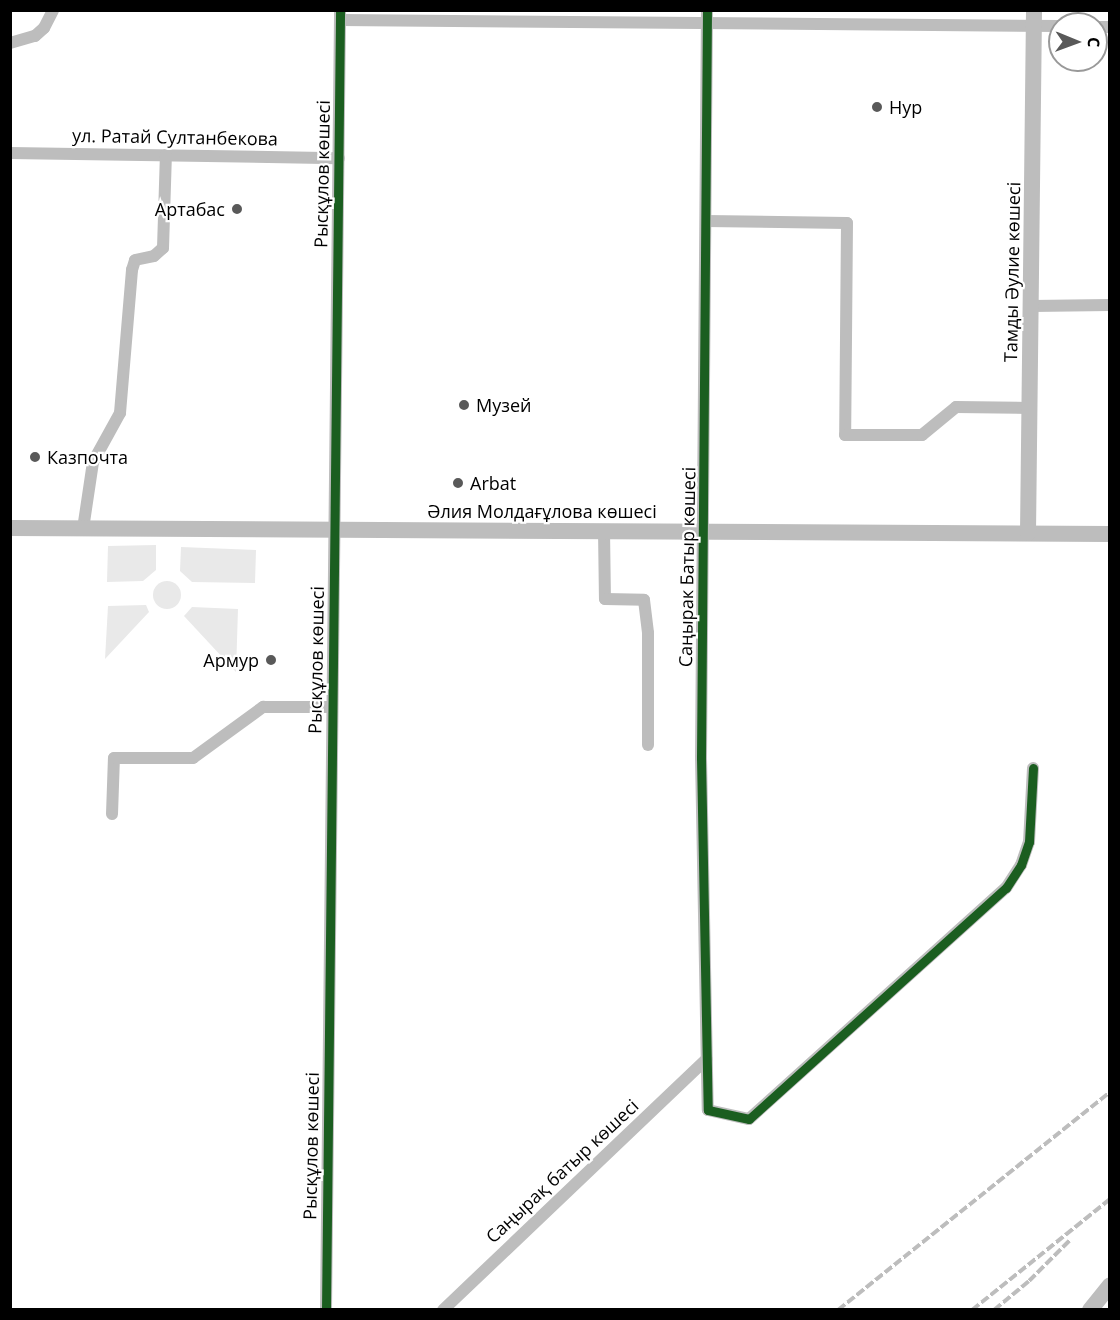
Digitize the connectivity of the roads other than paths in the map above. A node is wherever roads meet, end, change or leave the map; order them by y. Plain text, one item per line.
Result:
1 (53, 10) edge
2 (340, 15) edge
3 (453, 16) edge
4 (707, 17) edge
5 (1034, 18) edge
6 (10, 43) edge
7 (10, 153) edge
8 (166, 155) junction
9 (339, 158) junction
10 (706, 222) junction
11 (1110, 305) edge
12 (1032, 306) junction
13 (1030, 408) junction
14 (10, 528) edge
15 (83, 529) junction
16 (604, 530) junction
17 (334, 531) junction
18 (704, 531) junction
19 (1028, 533) junction
20 (1110, 534) edge
21 (332, 707) junction
22 (648, 745) dead end
23 (1033, 768) dead end
24 (112, 814) dead end
25 (707, 1059) junction
26 (1110, 1285) edge
27 (326, 1310) edge
28 (443, 1310) edge
29 (1090, 1310) edge

1 - 6 street
2 - 3 street
2 - 9 street, Рысқұлов көшесі
3 - 4 street
4 - 5 street
4 - 10 street, Саңырак Батыр көшесі
5 - 12 street, Тамды Әулие көшесі
7 - 8 street, ул. Ратай Султанбекова
8 - 9 street, ул. Ратай Султанбекова
8 - 15 street
9 - 17 street, Рысқұлов көшесі
10 - 13 street
10 - 18 street, Саңырак Батыр көшесі
11 - 12 street
12 - 13 street, Тамды Әулие көшесі
13 - 19 street, Тамды Әулие көшесі
14 - 15 street, Әлия Молдағұлова көшесі
15 - 17 street, Әлия Молдағұлова көшесі
16 - 17 street, Әлия Молдағұлова көшесі
16 - 18 street, Әлия Молдағұлова көшесі
16 - 22 street
17 - 21 street, Рысқұлов көшесі
18 - 19 street, Әлия Молдағұлова көшесі
18 - 25 street, Саңырак Батыр көшесі
19 - 20 street, Әлия Молдағұлова көшесі
21 - 24 street
21 - 27 street, Рысқұлов көшесі
23 - 25 street, Саңырак Батыр көшесі
25 - 28 street, Саңырақ батыр көшесі
26 - 29 street

